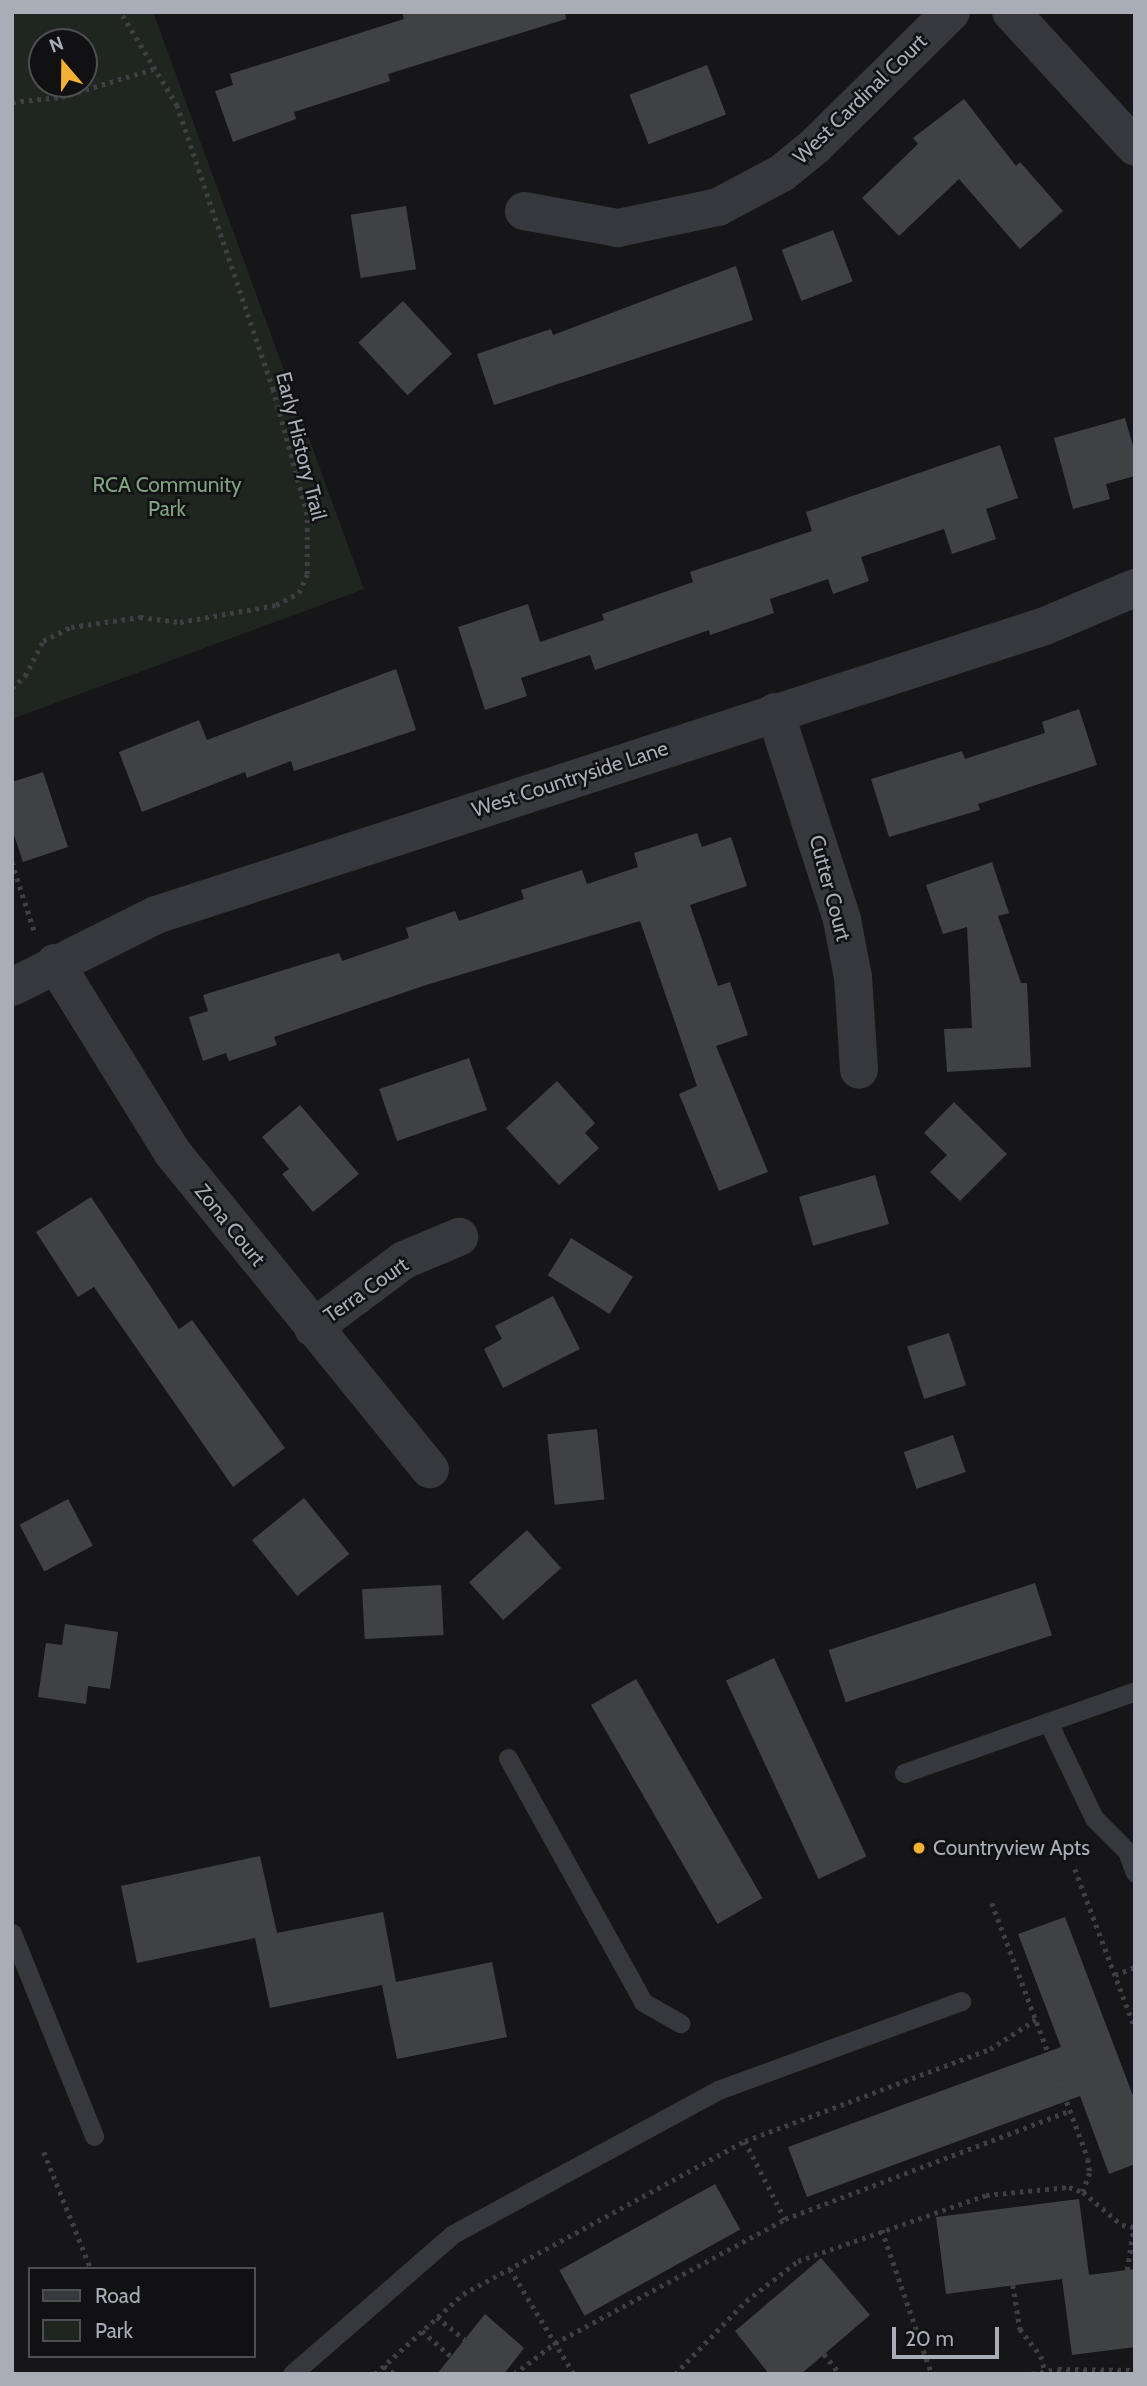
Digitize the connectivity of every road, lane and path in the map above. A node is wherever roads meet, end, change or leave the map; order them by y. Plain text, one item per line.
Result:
1 (120, 12) edge
2 (951, 12) edge
3 (1011, 12) edge
4 (154, 69) junction
5 (12, 102) edge
6 (1135, 147) edge
7 (524, 211) dead end
8 (1135, 588) edge
9 (12, 688) edge
10 (775, 712) junction
11 (12, 862) edge
12 (55, 963) junction
13 (12, 987) edge
14 (859, 1070) dead end
15 (458, 1237) dead end
16 (313, 1328) junction
17 (430, 1469) dead end
18 (1135, 1691) edge
19 (1048, 1722) junction
20 (508, 1758) dead end
21 (904, 1773) dead end
22 (1075, 1869) dead end
23 (1135, 1873) edge
24 (992, 1903) dead end
25 (12, 1933) edge
26 (1135, 1967) edge
27 (1115, 1975) junction
28 (961, 2001) dead end
29 (1035, 2020) junction
30 (680, 2023) dead end
31 (1135, 2028) edge
32 (1070, 2111) junction
33 (93, 2136) dead end
34 (745, 2141) junction
35 (44, 2152) dead end
36 (1083, 2192) junction
37 (785, 2220) junction
38 (1134, 2226) edge
39 (882, 2230) junction
40 (90, 2267) edge
41 (510, 2269) junction
42 (1127, 2270) dead end
43 (1013, 2285) dead end
44 (437, 2318) junction
45 (422, 2331) junction
46 (465, 2340) dead end
47 (555, 2343) junction
48 (824, 2354) dead end
49 (451, 2356) dead end
50 (384, 2366) junction
51 (1135, 2370) edge
52 (1045, 2371) junction
53 (292, 2374) edge
54 (375, 2374) edge
55 (395, 2374) edge
56 (514, 2374) edge
57 (574, 2374) edge
58 (675, 2374) edge
59 (840, 2374) edge
60 (932, 2374) edge
61 (1032, 2374) edge

1 - 4 path, Early History Trail
2 - 7 street, West Cardinal Court
3 - 6 street
4 - 5 path
4 - 9 path, Early History Trail
8 - 10 street, West Countryside Lane
10 - 12 street, West Countryside Lane
10 - 14 street, Cutter Court
11 - 12 path
12 - 13 street, West Countryside Lane
12 - 16 street, Zona Court
15 - 16 street, Terra Court
16 - 17 street, Zona Court
18 - 19 lane
19 - 21 lane
19 - 23 lane
20 - 30 lane
22 - 27 path
24 - 29 path
25 - 33 lane
26 - 27 path
27 - 31 path
28 - 53 lane
29 - 32 path
29 - 34 path
32 - 36 path
32 - 37 path
34 - 37 path
34 - 41 path
35 - 40 path
36 - 38 path
36 - 39 path
37 - 47 path
38 - 42 path
39 - 58 path
39 - 60 path
41 - 44 path
41 - 47 path
43 - 52 path
44 - 45 path
44 - 46 path
45 - 49 path
45 - 50 path
47 - 56 path
47 - 57 path
48 - 59 path
50 - 54 path
50 - 55 path
51 - 52 path
52 - 61 path

